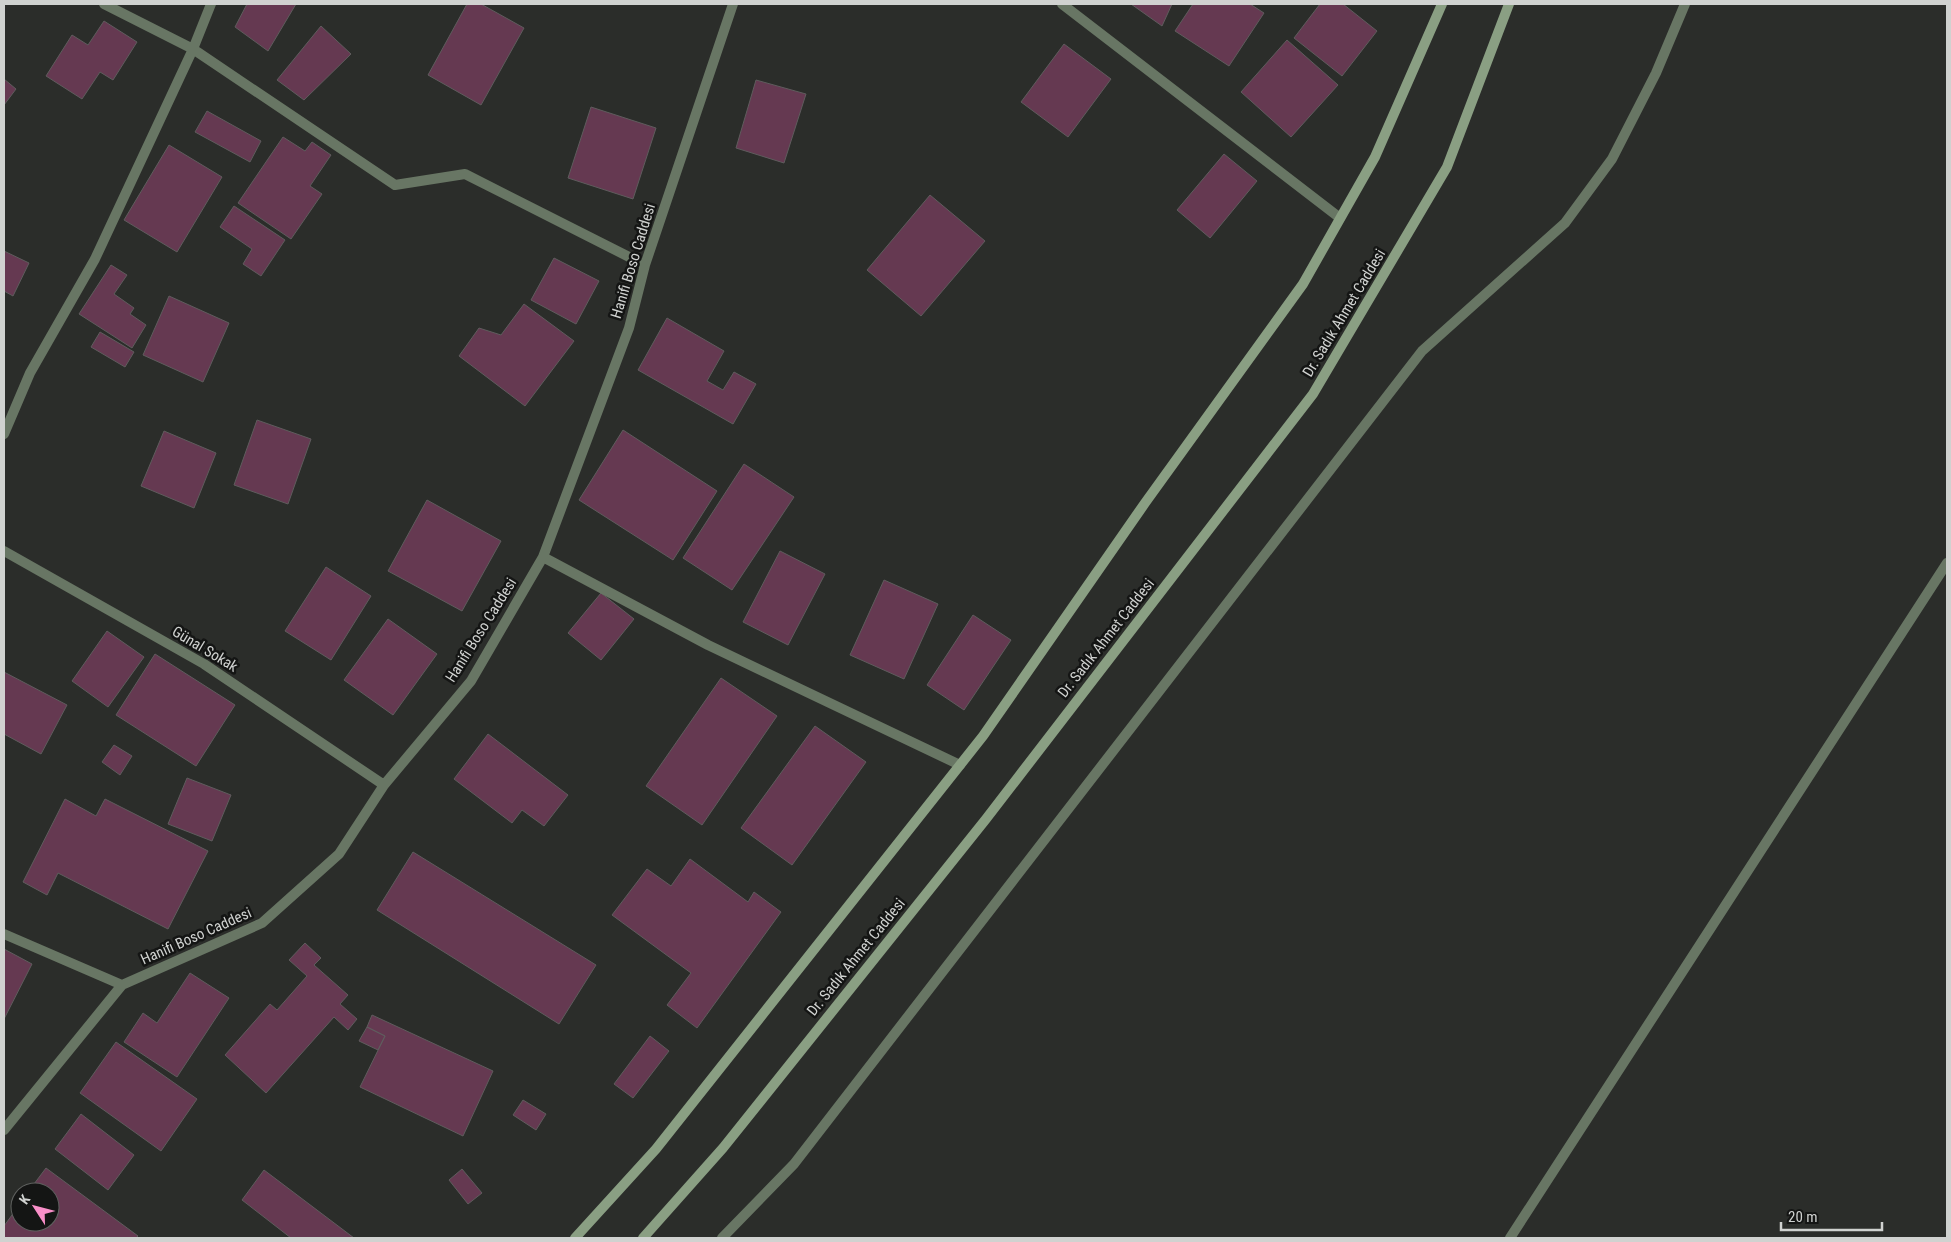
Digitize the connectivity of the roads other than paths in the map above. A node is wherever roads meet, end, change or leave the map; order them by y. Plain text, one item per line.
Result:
1 (104, 4) edge
2 (211, 4) edge
3 (733, 4) edge
4 (1062, 4) edge
5 (1442, 4) edge
6 (1509, 4) edge
7 (1685, 4) edge
8 (193, 49) junction
9 (1340, 218) junction
10 (645, 265) junction
11 (4, 434) edge
12 (4, 551) edge
13 (543, 558) junction
14 (1947, 563) edge
15 (960, 765) junction
16 (384, 785) junction
17 (4, 934) edge
18 (122, 985) junction
19 (4, 1130) edge
20 (574, 1238) edge
21 (642, 1238) edge
22 (722, 1238) edge
23 (1510, 1238) edge

1 - 8 street
2 - 8 street
3 - 10 street, Hanifi Boso Caddesi
4 - 9 street
5 - 9 street
6 - 21 street, Dr. Sadık Ahmet Caddesi
7 - 22 street
8 - 10 street
8 - 11 street
9 - 15 street
10 - 13 street, Hanifi Boso Caddesi
12 - 16 street, Günal Sokak
13 - 15 street
13 - 16 street, Hanifi Boso Caddesi
14 - 23 street
15 - 20 street
16 - 18 street, Hanifi Boso Caddesi
17 - 18 street
18 - 19 street, Hanifi Boso Caddesi

